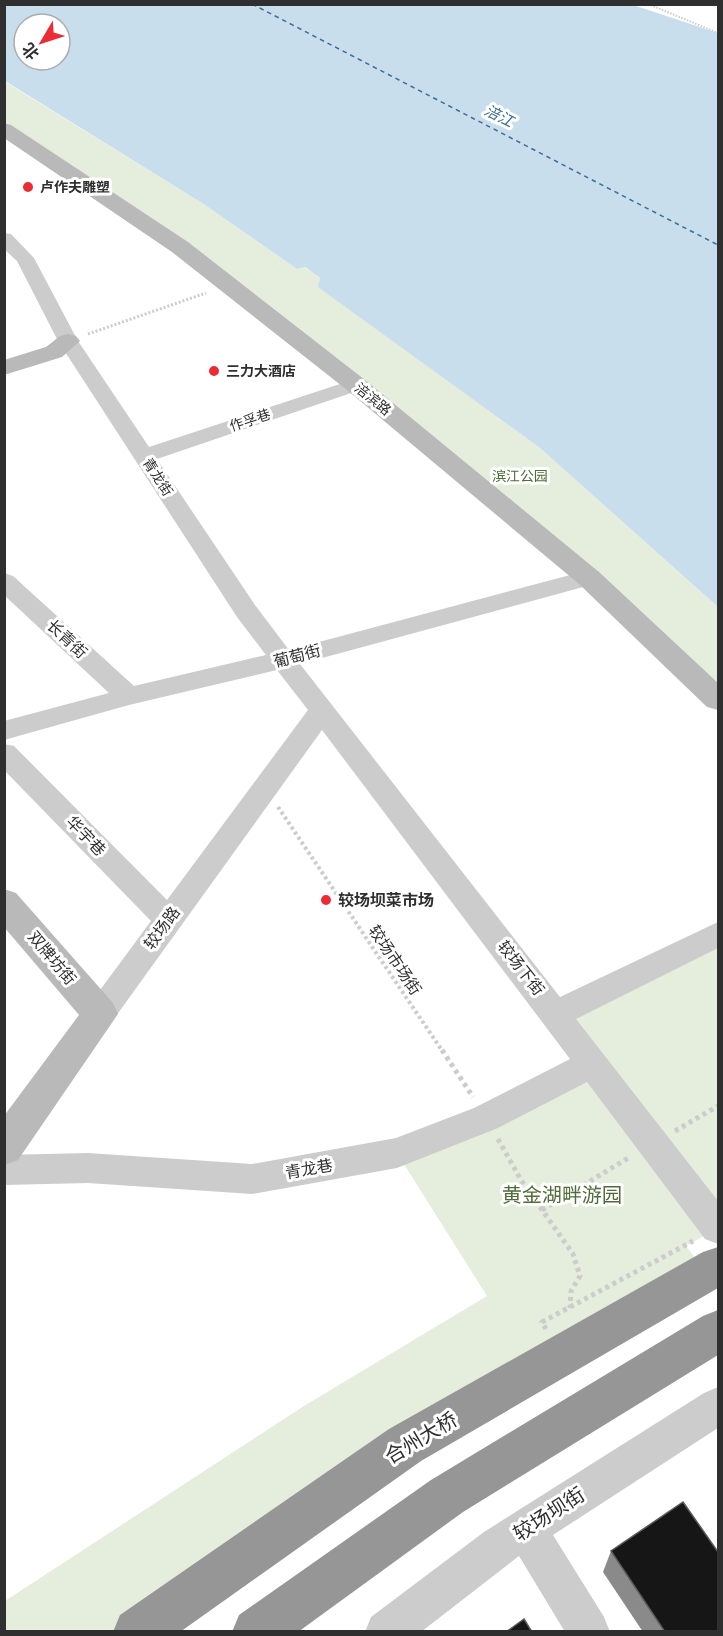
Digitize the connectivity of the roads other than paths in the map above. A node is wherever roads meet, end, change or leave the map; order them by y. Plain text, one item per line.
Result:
1 (4, 129) edge
2 (4, 238) edge
3 (68, 341) junction
4 (4, 352) edge
5 (4, 368) edge
6 (356, 385) junction
7 (144, 456) junction
8 (589, 578) junction
9 (4, 581) edge
10 (283, 660) junction
11 (129, 696) junction
12 (718, 700) edge
13 (322, 710) junction
14 (4, 731) edge
15 (4, 753) edge
16 (4, 902) edge
17 (168, 920) junction
18 (718, 934) edge
19 (100, 1014) junction
20 (556, 1014) junction
21 (593, 1063) junction
22 (4, 1148) edge
23 (4, 1170) edge
24 (712, 1244) edge
25 (718, 1331) edge
26 (718, 1406) edge
27 (526, 1529) junction
28 (137, 1632) edge
29 (256, 1632) edge
30 (386, 1632) edge
31 (589, 1632) edge

1 - 6 main road, 涪滨路
2 - 3 street, 青龙街
3 - 4 main road
3 - 5 main road
3 - 7 street, 青龙街
6 - 7 street, 作孚巷
6 - 8 main road, 涪滨路
7 - 10 street, 青龙街
8 - 10 street, 葡萄街
8 - 12 main road, 涪滨路
9 - 11 street, 长青街
10 - 11 street, 葡萄街
10 - 13 street, 青龙街
11 - 14 street, 葡萄街
13 - 17 street, 较场路
13 - 20 street, 较场下街
15 - 17 street, 华宇巷
16 - 19 main road, 双牌坊街
17 - 19 street, 较场路
18 - 20 street
19 - 22 main road, 较场路
20 - 21 street, 较场下街
21 - 23 street, 青龙巷
21 - 24 street, 较场下街
24 - 28 highway, 合州大桥
25 - 29 highway
26 - 27 street, 较场坝街
27 - 30 street, 较场坝街
27 - 31 street

